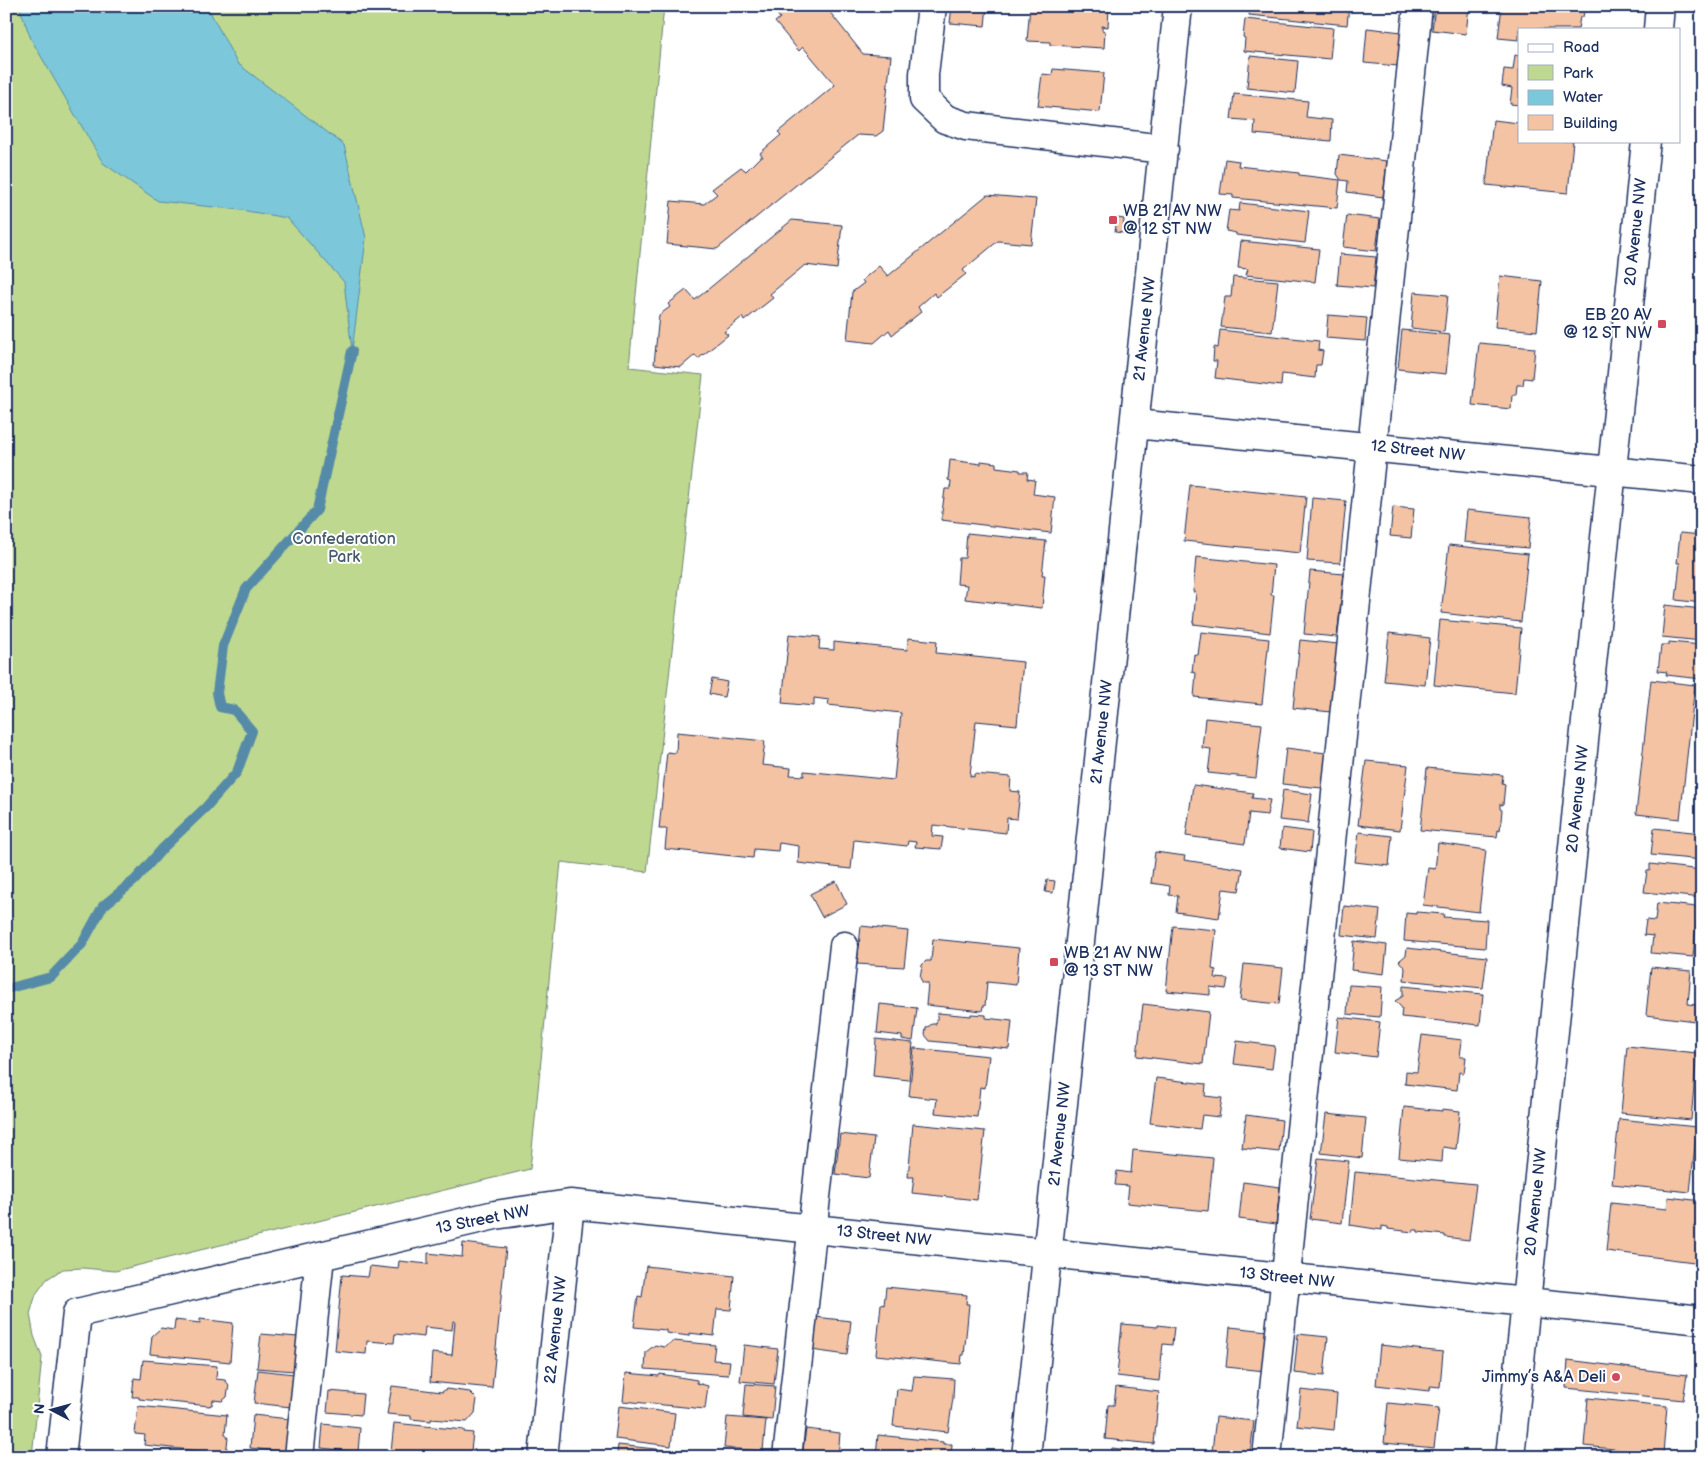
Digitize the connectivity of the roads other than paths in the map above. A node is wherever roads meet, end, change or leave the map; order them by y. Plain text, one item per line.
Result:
1 (932, 6) edge
2 (1178, 6) edge
3 (1418, 6) edge
4 (1660, 6) edge
5 (1658, 28) edge
6 (1646, 142) edge
7 (1164, 149) junction
8 (1135, 424) junction
9 (1373, 446) junction
10 (1612, 471) junction
11 (1702, 480) edge
12 (844, 946) dead end
13 (570, 1204) junction
14 (812, 1229) junction
15 (1047, 1253) junction
16 (320, 1256) junction
17 (1285, 1277) junction
18 (1526, 1302) junction
19 (1702, 1320) edge
20 (61, 1457) edge
21 (299, 1457) edge
22 (543, 1457) edge
23 (787, 1457) edge
24 (1026, 1457) edge
25 (1267, 1457) edge
26 (1510, 1457) edge

1 - 7 street
2 - 7 street, 21 Avenue NW
3 - 9 street
4 - 5 street
6 - 10 street, 20 Avenue NW
7 - 8 street, 21 Avenue NW
8 - 9 street, 12 Street NW
8 - 15 street, 21 Avenue NW
9 - 10 street, 12 Street NW
9 - 17 street
10 - 11 street, 12 Street NW
10 - 18 street, 20 Avenue NW
12 - 14 street
13 - 14 street, 13 Street NW
13 - 16 street, 13 Street NW
13 - 22 street, 22 Avenue NW
14 - 15 street, 13 Street NW
14 - 23 street
15 - 17 street, 13 Street NW
15 - 24 street, 21 Avenue NW
16 - 20 street, 13 Street NW
16 - 21 street
17 - 18 street, 13 Street NW
17 - 25 street
18 - 19 street, 13 Street NW
18 - 26 street, 20 Avenue NW

